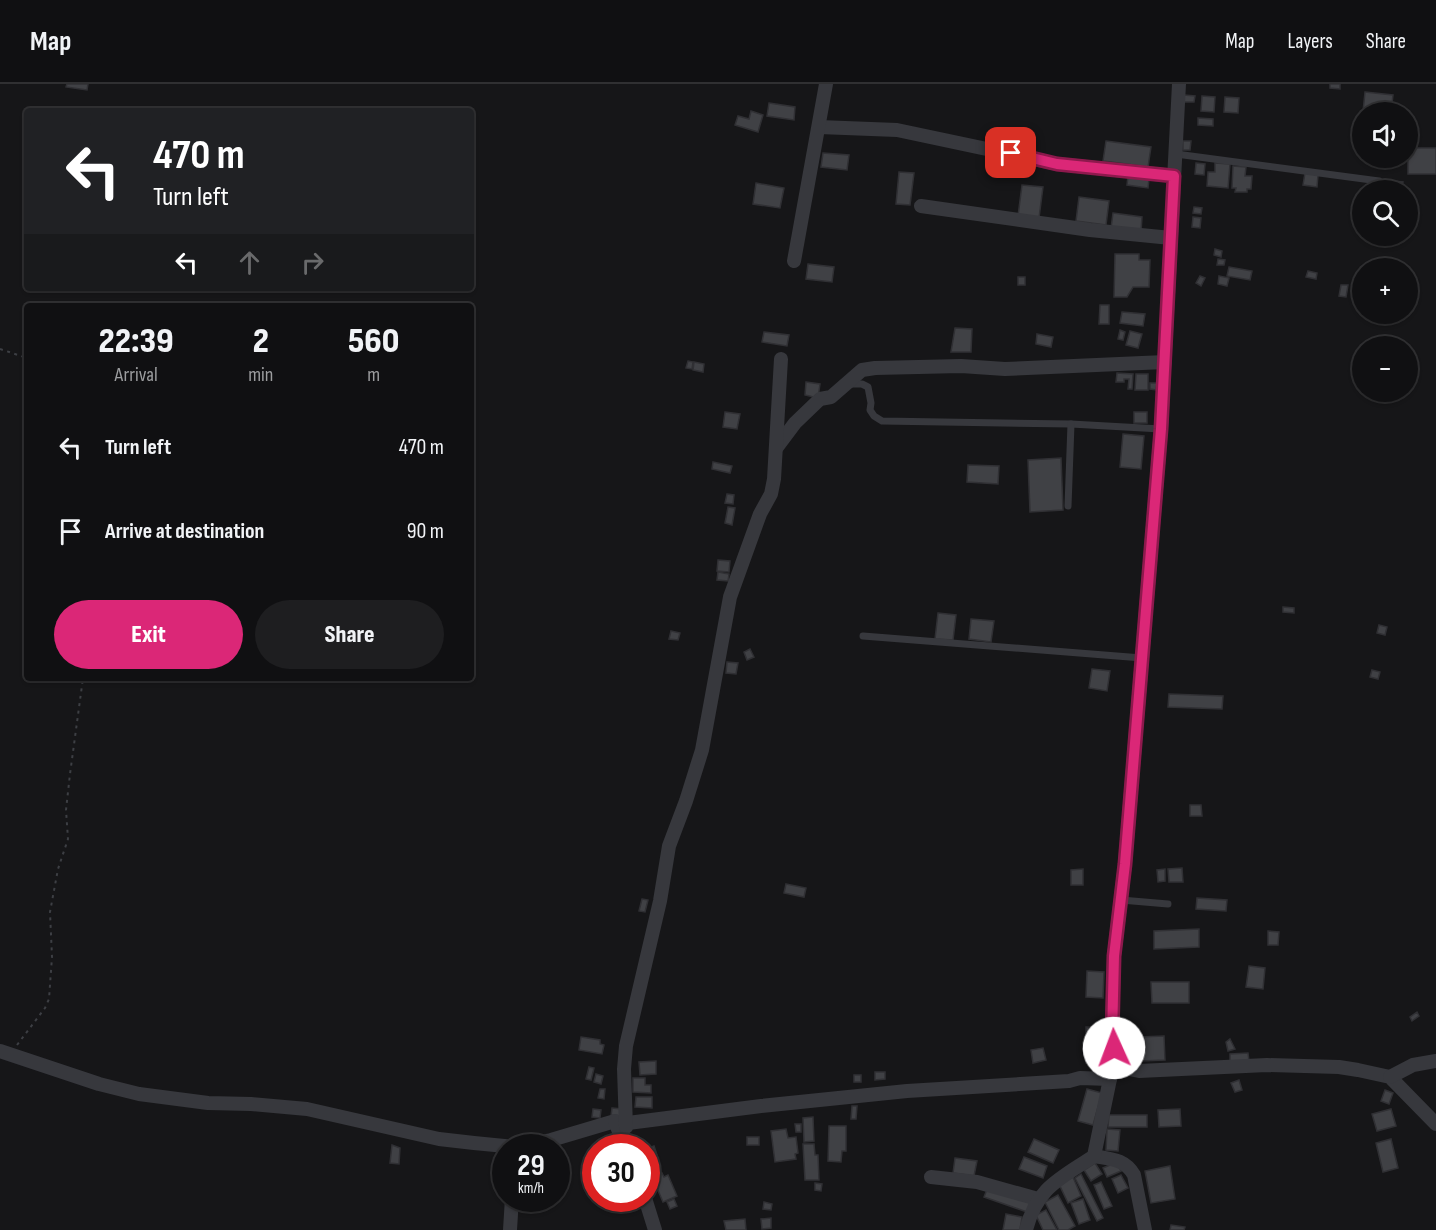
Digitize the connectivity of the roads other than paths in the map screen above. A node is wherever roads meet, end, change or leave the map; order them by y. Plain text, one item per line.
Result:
1 (826, 84) edge
2 (1179, 84) edge
3 (819, 127) junction
4 (1176, 154) junction
5 (1174, 176) junction
6 (1371, 180) edge
7 (921, 206) dead end
8 (1171, 238) junction
9 (794, 261) dead end
10 (781, 359) dead end
11 (1165, 362) junction
12 (847, 384) junction
13 (1071, 424) junction
14 (1161, 429) junction
15 (777, 447) junction
16 (1068, 506) dead end
17 (863, 636) dead end
18 (1142, 658) junction
19 (1121, 900) junction
20 (1168, 904) dead end
21 (3, 1055) edge
22 (1436, 1061) edge
23 (1112, 1072) junction
24 (1390, 1077) junction
25 (620, 1124) junction
26 (1436, 1124) edge
27 (622, 1134) edge
28 (570, 1136) edge
29 (492, 1144) edge
30 (1094, 1156) junction
31 (931, 1177) dead end
32 (1038, 1199) junction
33 (511, 1212) edge
34 (649, 1212) edge
35 (510, 1230) edge
36 (655, 1230) edge
37 (1026, 1230) edge
38 (1145, 1230) edge

1 - 3 street
2 - 4 street
3 - 5 street
3 - 9 street
4 - 5 street
4 - 6 lane
5 - 8 street
7 - 8 street
8 - 11 street
10 - 15 street
11 - 12 street
11 - 14 street
12 - 13 lane
12 - 15 street
13 - 14 lane
13 - 16 lane
14 - 18 street
15 - 25 street
17 - 18 lane
18 - 19 street
19 - 20 lane
19 - 23 street
21 - 29 street
22 - 24 street
23 - 24 street
23 - 25 street
23 - 30 street
24 - 26 street
25 - 27 street
25 - 28 street
30 - 32 street
30 - 38 street
31 - 32 street
32 - 37 street
33 - 35 street
34 - 36 street

